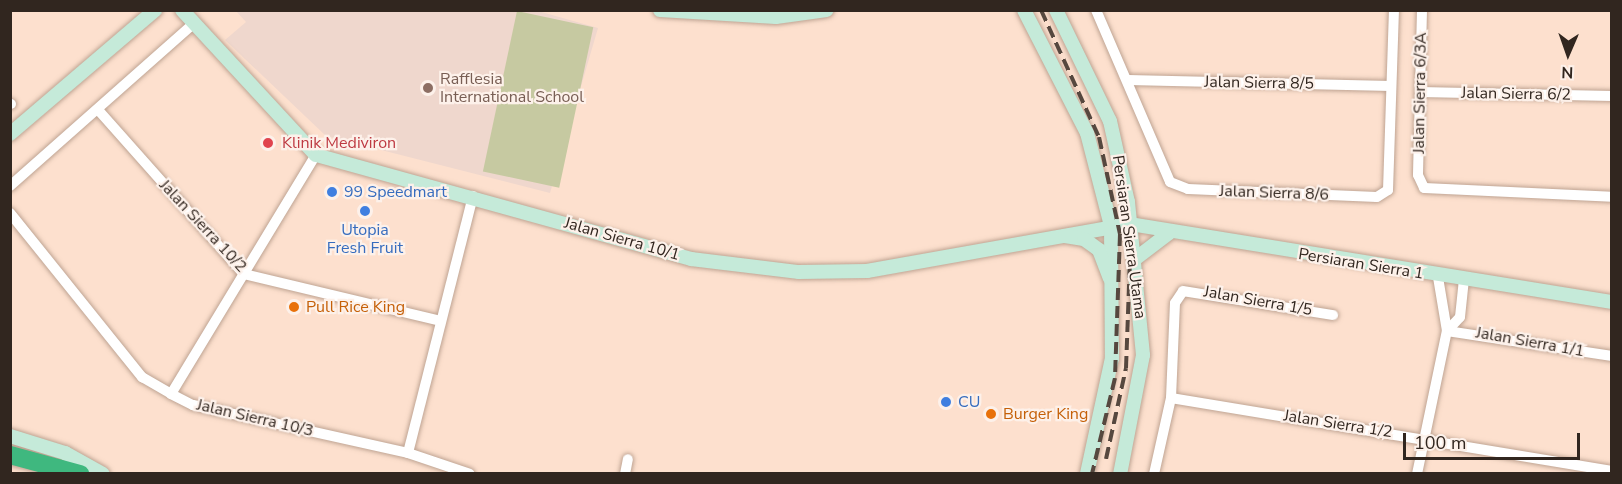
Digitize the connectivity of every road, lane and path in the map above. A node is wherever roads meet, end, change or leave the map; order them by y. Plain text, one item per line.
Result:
1 (155, 10) edge
2 (182, 10) edge
3 (660, 10) edge
4 (827, 10) edge
5 (1024, 10) edge
6 (1056, 10) edge
7 (1096, 10) edge
8 (1394, 10) edge
9 (1422, 10) edge
10 (194, 22) junction
11 (1128, 80) junction
12 (1391, 86) junction
13 (1420, 92) junction
14 (1611, 96) edge
15 (100, 112) junction
16 (10, 134) edge
17 (316, 154) junction
18 (10, 186) edge
19 (473, 196) junction
20 (1611, 197) edge
21 (10, 213) edge
22 (1130, 224) junction
23 (1111, 226) junction
24 (1169, 232) junction
25 (1054, 236) junction
26 (1135, 259) junction
27 (244, 274) junction
28 (1438, 277) junction
29 (1464, 280) junction
30 (1115, 292) junction
31 (1611, 302) edge
32 (1333, 315) dead end
33 (437, 320) junction
34 (1447, 331) junction
35 (1611, 356) edge
36 (171, 394) junction
37 (1171, 398) junction
38 (10, 436) edge
39 (1425, 436) junction
40 (408, 453) junction
41 (10, 455) edge
42 (628, 459) dead end
43 (1611, 471) edge
44 (80, 474) edge
45 (103, 474) edge
46 (470, 474) edge
47 (625, 474) edge
48 (1087, 474) edge
49 (1120, 474) edge
50 (1154, 474) edge
51 (1417, 474) edge

1 - 16 street
2 - 10 street
3 - 4 street
5 - 23 street, Persiaran Sierra Utama
6 - 22 street, Persiaran Sierra Utama
7 - 11 street
8 - 12 street
9 - 13 street, Jalan Sierra 6/3A
10 - 15 street
10 - 17 street
11 - 12 street, Jalan Sierra 8/5
11 - 12 street, Jalan Sierra 8/6
13 - 14 street, Jalan Sierra 6/2
13 - 20 street, Jalan Sierra 6/3A
15 - 18 street
15 - 27 street, Jalan Sierra 10/2
17 - 19 street, Jalan Sierra 10/1
17 - 27 street
19 - 25 street, Jalan Sierra 10/1
19 - 33 street
21 - 36 street, Jalan Sierra 10/3
22 - 23 street, Persiaran Sierra 1
22 - 24 street, Persiaran Sierra 1
22 - 26 street, Persiaran Sierra Utama
23 - 25 street, Jalan Sierra 10/1
23 - 30 street, Persiaran Sierra Utama
24 - 26 street
24 - 28 street, Persiaran Sierra 1
25 - 30 street
26 - 49 street, Persiaran Sierra Utama
27 - 33 street, Jalan Sierra 10/2
27 - 36 street
28 - 29 street, Persiaran Sierra 1
28 - 34 street
29 - 31 street, Persiaran Sierra 1
29 - 34 street
30 - 48 street, Persiaran Sierra Utama
32 - 37 street, Jalan Sierra 1/5
33 - 40 street
34 - 35 street, Jalan Sierra 1/1
34 - 39 street
36 - 40 street, Jalan Sierra 10/3
37 - 39 street, Jalan Sierra 1/2
37 - 50 street
38 - 45 street
39 - 43 street, Jalan Sierra 1/2
39 - 51 street
40 - 46 street, Jalan Sierra 10/3
41 - 44 highway
42 - 47 street

